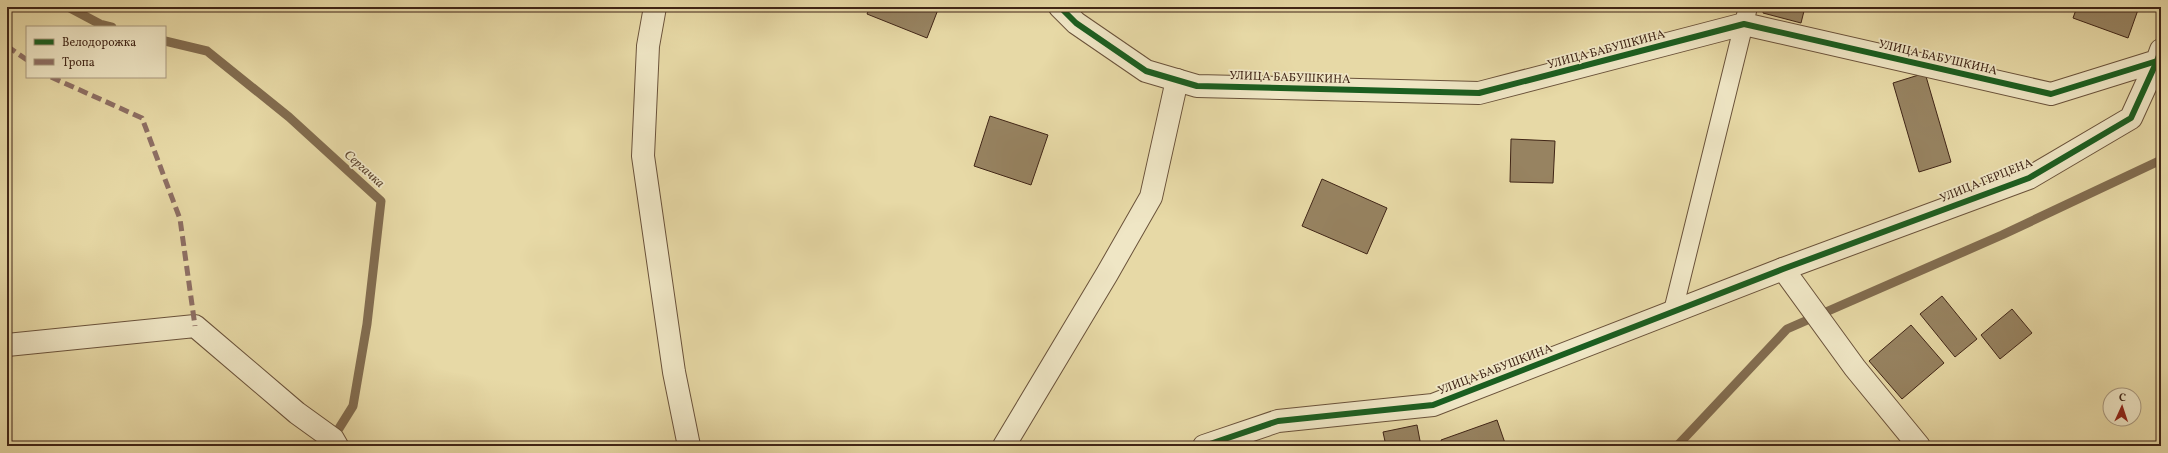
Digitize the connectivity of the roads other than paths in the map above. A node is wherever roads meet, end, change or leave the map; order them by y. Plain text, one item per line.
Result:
1 (656, 7) edge
2 (1060, 7) edge
3 (1746, 15) edge
4 (2159, 56) edge
5 (1177, 80) junction
6 (1783, 269) junction
7 (1673, 311) junction
8 (7, 345) edge
9 (337, 446) edge
10 (689, 446) edge
11 (1004, 446) edge
12 (1204, 446) edge
13 (1919, 446) edge

1 - 10 street
2 - 5 street, УЛИЦА БАБУШКИНА
3 - 4 street, УЛИЦА БАБУШКИНА
3 - 5 street, УЛИЦА БАБУШКИНА
3 - 7 lane
4 - 6 street, УЛИЦА ГЕРЦЕНА
5 - 11 street
6 - 7 street, УЛИЦА БАБУШКИНА
6 - 13 street
7 - 12 street, УЛИЦА БАБУШКИНА
8 - 9 street

